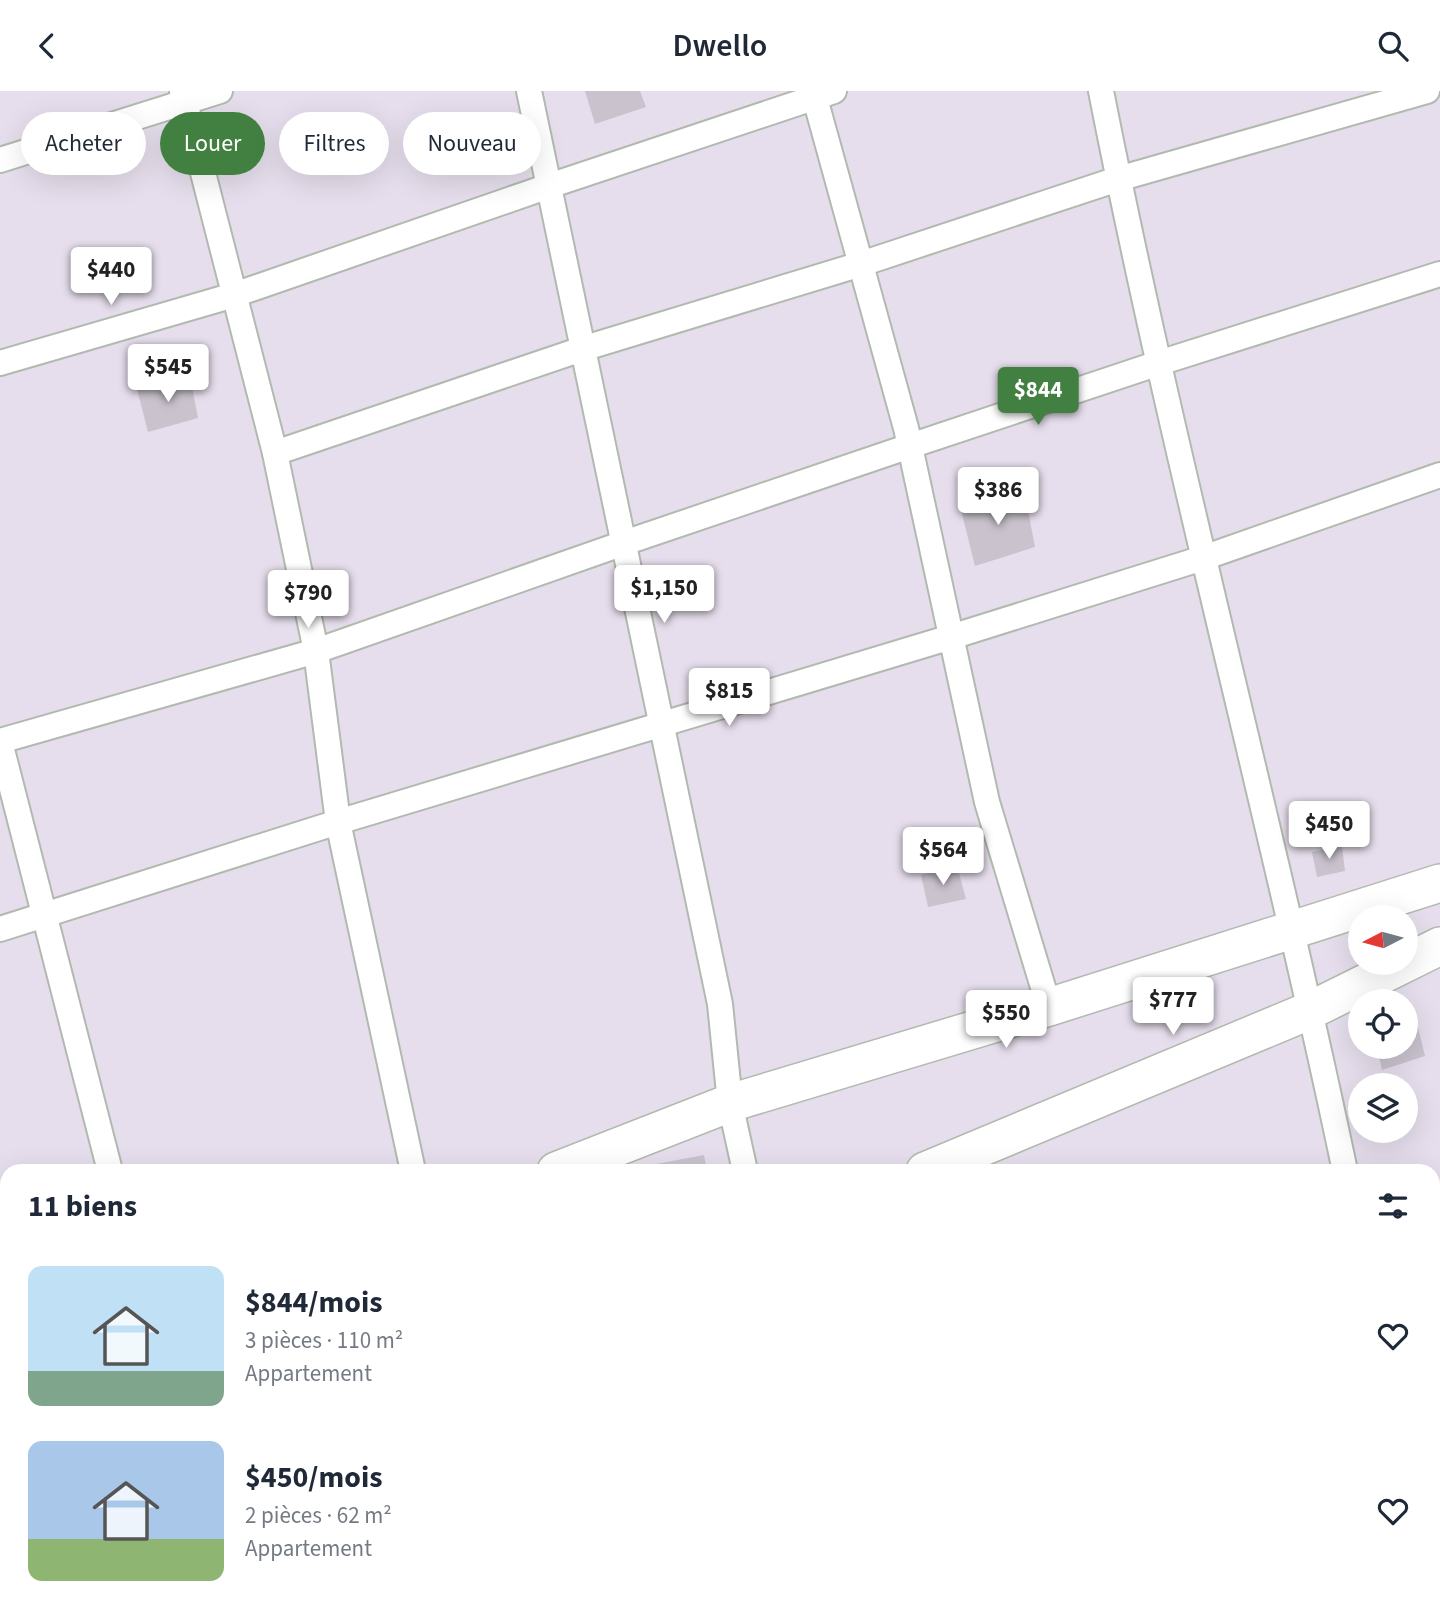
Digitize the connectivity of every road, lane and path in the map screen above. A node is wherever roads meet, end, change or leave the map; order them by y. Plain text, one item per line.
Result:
1 (220, 91) edge
2 (529, 91) edge
3 (1101, 91) edge
4 (1427, 91) edge
5 (820, 93) edge
6 (183, 96) edge
7 (0, 160) edge
8 (1118, 179) junction
9 (549, 185) junction
10 (861, 264) junction
11 (1440, 274) edge
12 (234, 295) junction
13 (585, 348) junction
14 (0, 363) edge
15 (1159, 363) junction
16 (910, 446) junction
17 (275, 453) junction
18 (1440, 475) edge
19 (624, 543) junction
20 (1203, 558) junction
21 (951, 637) junction
22 (316, 651) junction
23 (662, 725) junction
24 (0, 742) edge
25 (338, 822) junction
26 (1440, 883) edge
27 (44, 915) junction
28 (0, 929) edge
29 (1292, 929) junction
30 (1440, 946) edge
31 (1049, 1007) junction
32 (1311, 1010) junction
33 (730, 1103) junction
34 (108, 1164) edge
35 (411, 1164) edge
36 (574, 1164) edge
37 (744, 1164) edge
38 (942, 1164) edge
39 (1344, 1164) edge

1 - 6 street
2 - 9 street
3 - 8 street
4 - 8 street
5 - 9 street
5 - 10 street
6 - 7 street
6 - 12 street
8 - 10 street
8 - 15 street
9 - 12 street
9 - 13 street
10 - 13 street
10 - 16 street
11 - 15 street
12 - 14 street
12 - 17 street
13 - 17 street
13 - 19 street
15 - 16 street
15 - 20 street
16 - 19 street
16 - 21 street
17 - 22 street
18 - 20 street
19 - 22 street
19 - 23 street
20 - 21 street
20 - 29 street
21 - 23 street
21 - 31 street
22 - 24 street
22 - 25 street
23 - 25 street
23 - 33 street
24 - 27 street
25 - 27 street
25 - 35 street
26 - 29 street
27 - 28 street
27 - 34 street
29 - 31 street
29 - 32 street
30 - 32 street
31 - 33 street
32 - 38 street
32 - 39 street
33 - 36 street
33 - 37 street

